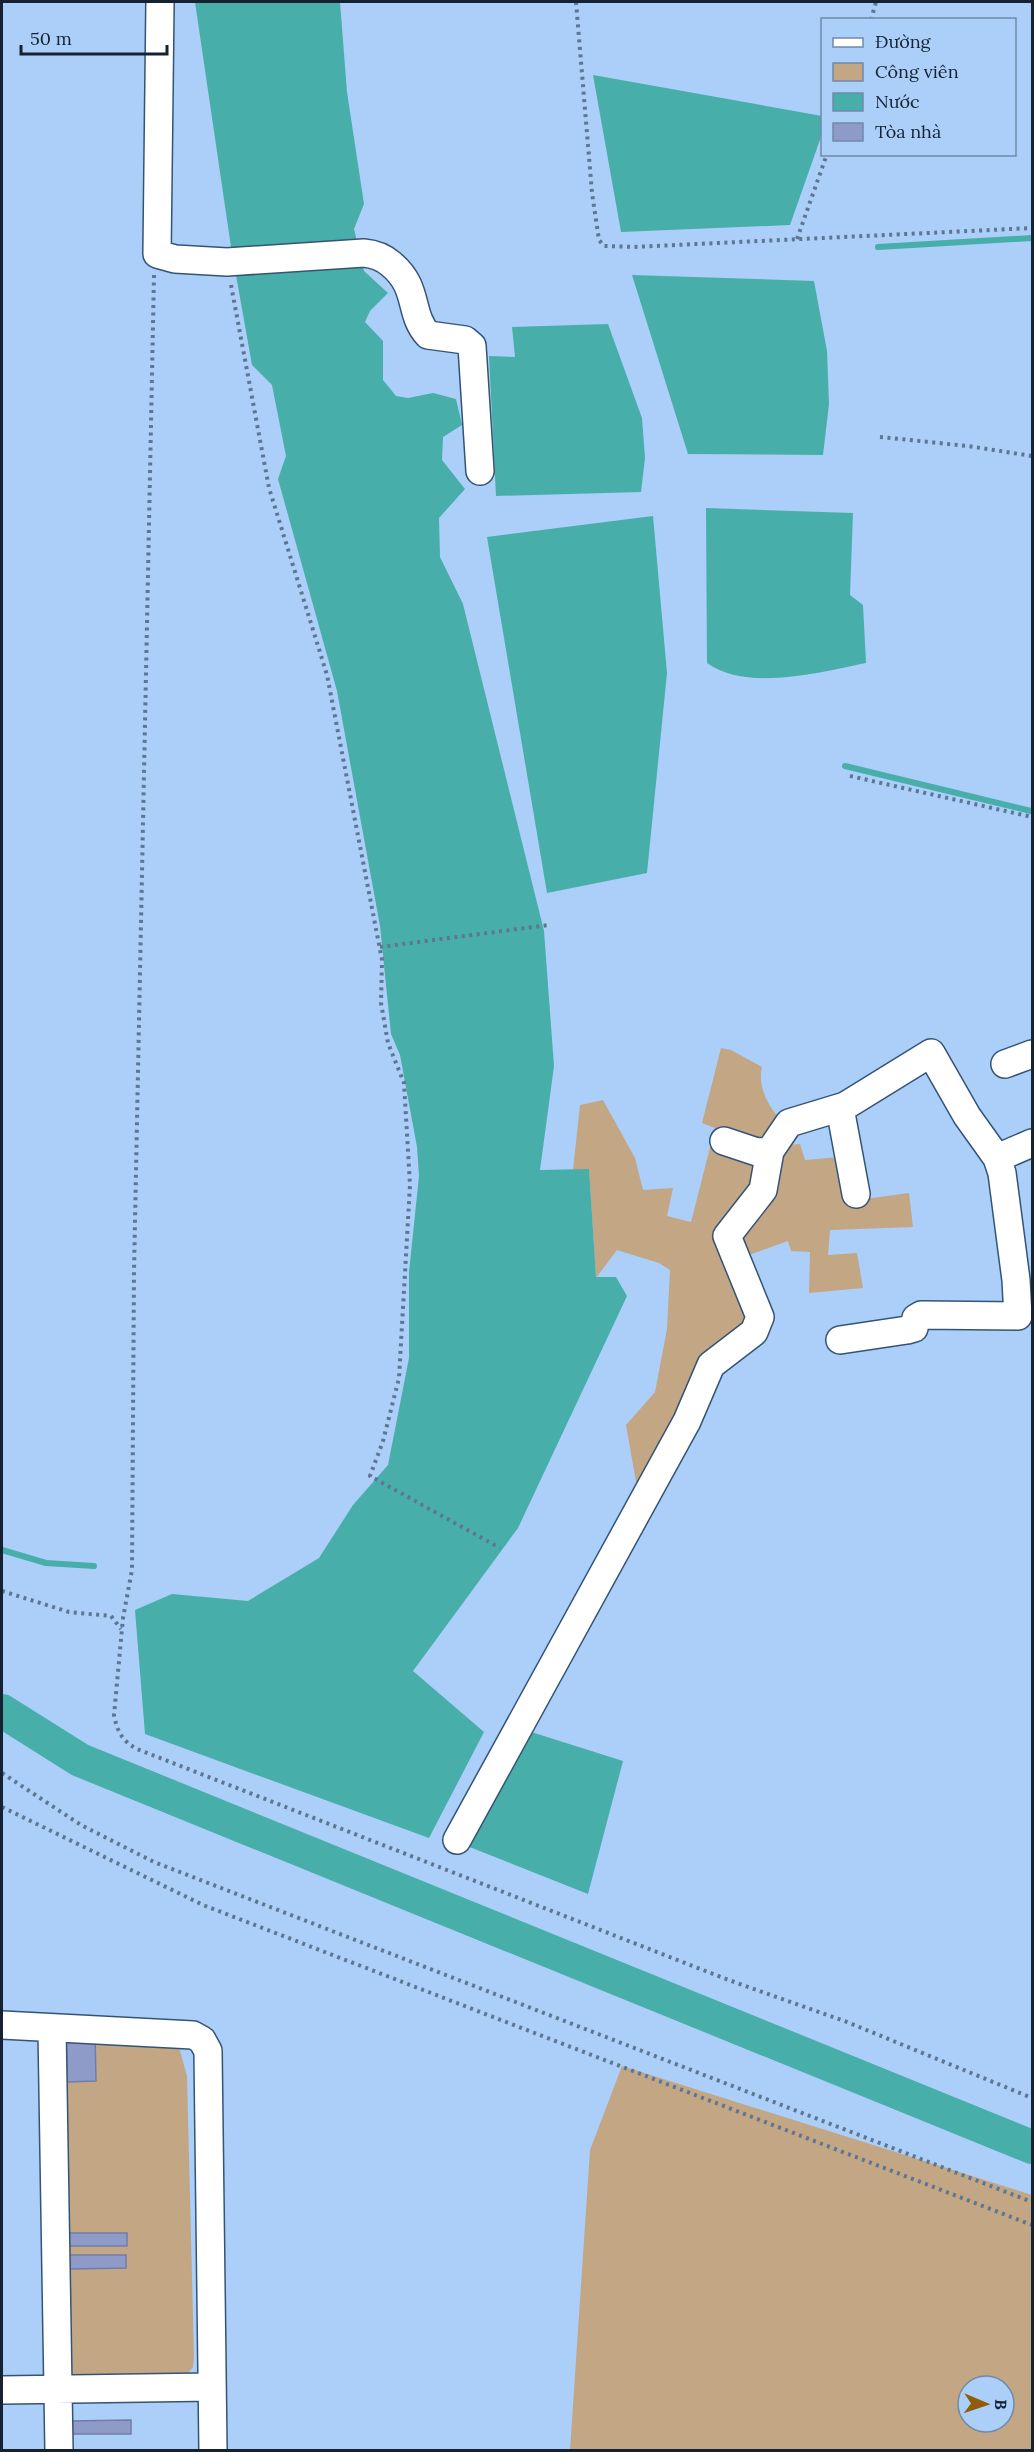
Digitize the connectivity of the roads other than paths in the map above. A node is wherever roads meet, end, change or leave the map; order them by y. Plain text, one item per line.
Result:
1 (160, 2) edge
2 (480, 471) dead end
3 (1032, 1054) edge
4 (1005, 1064) dead end
5 (840, 1108) junction
6 (724, 1141) dead end
7 (1032, 1143) edge
8 (770, 1151) junction
9 (997, 1158) junction
10 (856, 1194) dead end
11 (1024, 1282) edge
12 (840, 1340) dead end
13 (458, 1840) dead end
14 (2, 2025) edge
15 (52, 2028) junction
16 (212, 2387) junction
17 (58, 2388) junction
18 (2, 2390) edge
19 (59, 2451) edge
20 (213, 2451) edge

1 - 2 street
3 - 4 street
5 - 8 street
5 - 9 street
5 - 10 street
6 - 8 street
7 - 9 street
8 - 13 street
9 - 11 street
11 - 12 street
14 - 15 street
15 - 16 street
15 - 17 street
16 - 17 street
16 - 20 street
17 - 18 street
17 - 19 street

